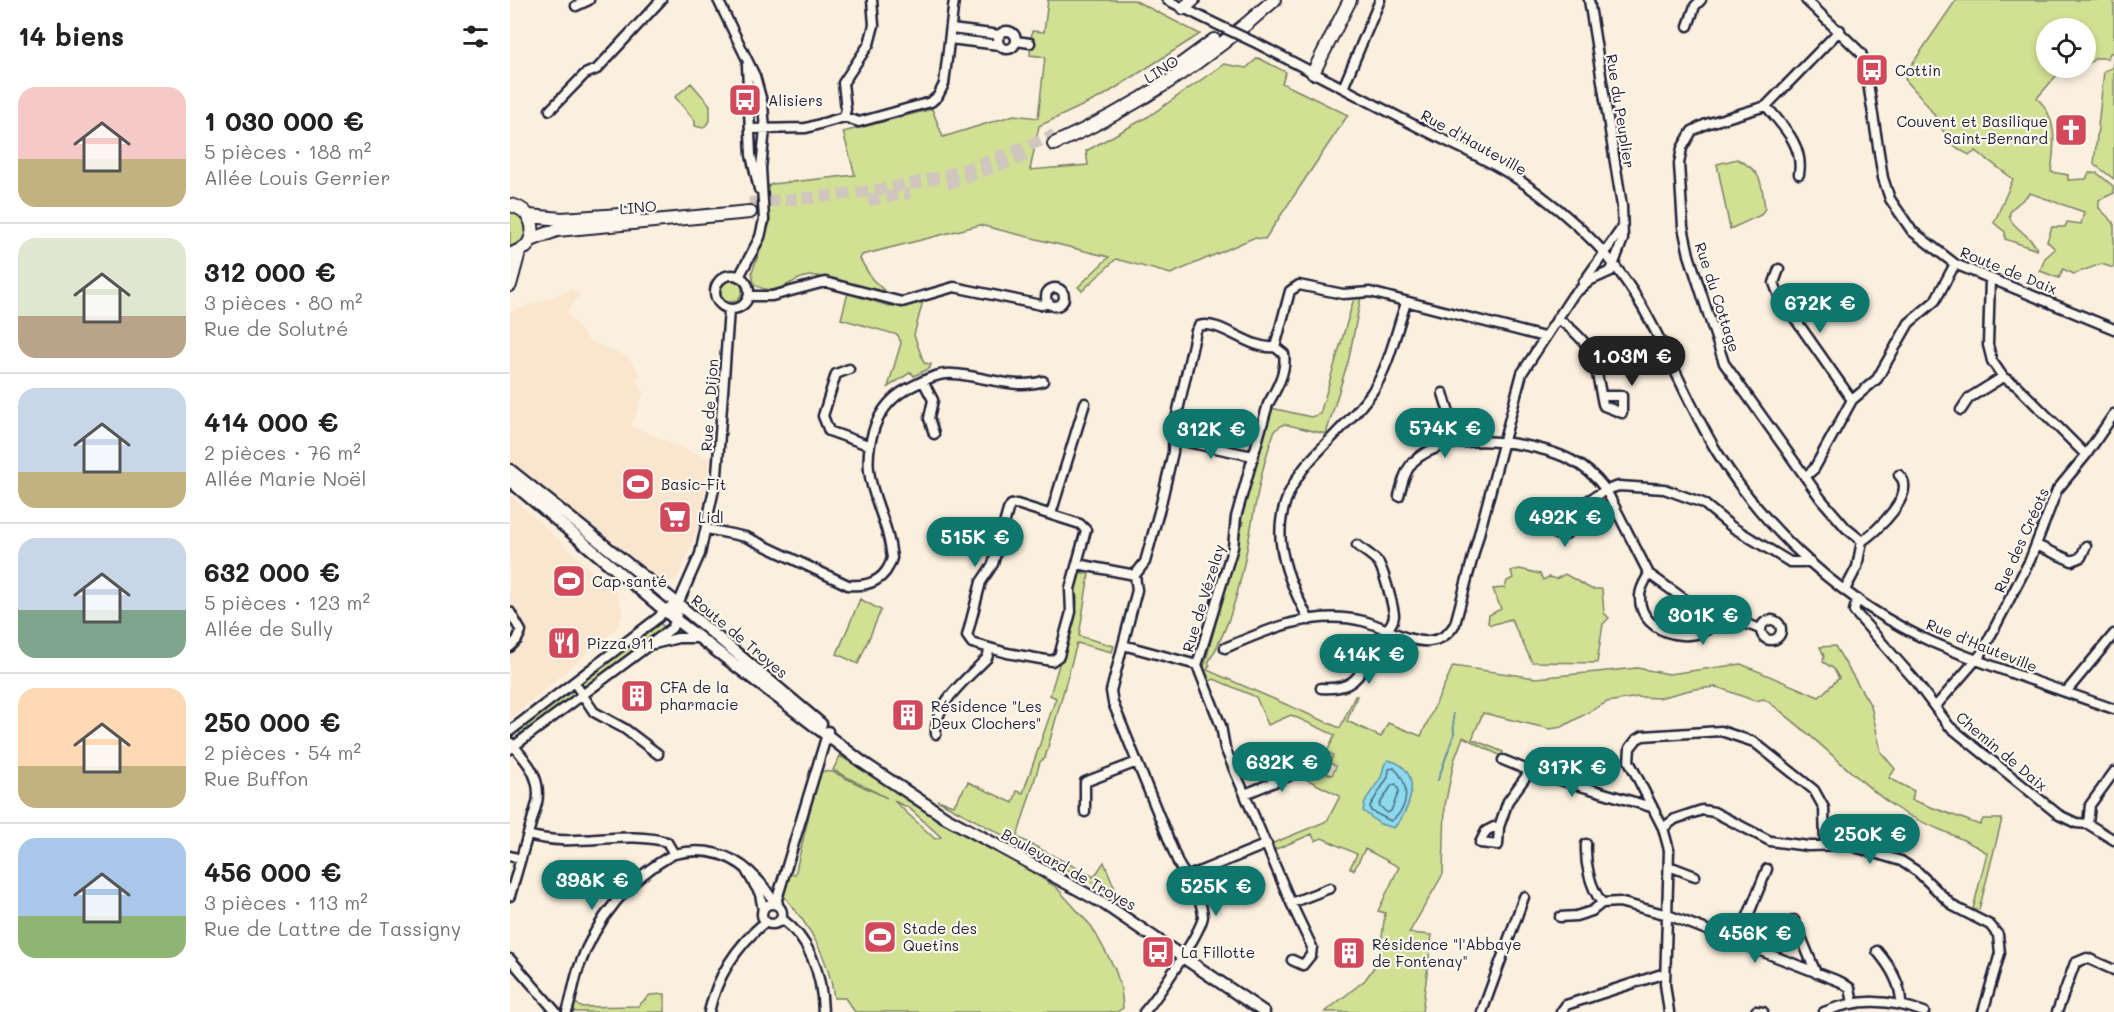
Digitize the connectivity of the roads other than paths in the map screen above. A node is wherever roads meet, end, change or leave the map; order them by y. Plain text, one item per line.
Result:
1 (589, 0) edge
2 (661, 0) edge
3 (718, 0) edge
4 (872, 0) edge
5 (954, 0) edge
6 (1167, 0) edge
7 (1261, 0) edge
8 (1274, 0) edge
9 (1350, 0) edge
10 (1380, 0) edge
11 (1588, 0) edge
12 (1701, 0) edge
13 (1806, 0) edge
14 (1189, 4) edge
15 (576, 6) dead end
16 (1688, 26) dead end
17 (951, 29) junction
18 (1840, 30) junction
19 (1000, 34) junction
20 (950, 39) junction
21 (1016, 41) junction
22 (1030, 43) dead end
23 (999, 45) junction
24 (747, 62) junction
25 (1313, 73) junction
26 (1343, 88) junction
27 (1766, 106) junction
28 (550, 110) dead end
29 (844, 117) junction
30 (750, 129) junction
31 (765, 129) junction
32 (1799, 174) dead end
33 (763, 198) junction
34 (510, 205) edge
35 (529, 216) junction
36 (1623, 227) junction
37 (531, 240) junction
38 (515, 254) edge
39 (1605, 254) junction
40 (1613, 264) junction
41 (1955, 264) junction
42 (1779, 269) dead end
43 (739, 277) junction
44 (1990, 279) junction
45 (510, 285) edge
46 (1582, 286) junction
47 (748, 296) junction
48 (1049, 303) dead end
49 (1406, 303) junction
50 (729, 309) junction
51 (1557, 318) junction
52 (2114, 329) edge
53 (1544, 337) junction
54 (1275, 347) junction
55 (849, 369) dead end
56 (2003, 377) junction
57 (923, 381) junction
58 (1044, 381) dead end
59 (1443, 393) dead end
60 (1602, 396) dead end
61 (1852, 400) junction
62 (1085, 403) dead end
63 (1961, 410) dead end
64 (2114, 414) edge
65 (934, 434) dead end
66 (1173, 439) junction
67 (1458, 442) junction
68 (1502, 443) junction
69 (868, 445) junction
70 (2086, 455) junction
71 (1253, 456) junction
72 (510, 470) edge
73 (1899, 475) dead end
74 (1805, 477) junction
75 (510, 481) edge
76 (1606, 490) junction
77 (1399, 496) dead end
78 (1051, 514) junction
79 (1563, 514) dead end
80 (707, 529) junction
81 (1862, 541) junction
82 (1357, 545) dead end
83 (2036, 545) junction
84 (2086, 546) dead end
85 (1811, 562) junction
86 (1077, 564) junction
87 (1649, 574) junction
88 (1135, 575) junction
89 (1845, 590) junction
90 (1857, 599) junction
91 (674, 606) junction
92 (510, 612) edge
93 (1723, 613) junction
94 (676, 620) junction
95 (1309, 620) junction
96 (1760, 629) dead end
97 (1388, 630) junction
98 (2114, 634) edge
99 (699, 638) junction
100 (1123, 645) junction
101 (510, 647) edge
102 (990, 648) junction
103 (1225, 648) dead end
104 (643, 649) junction
105 (1977, 659) junction
106 (1197, 664) junction
107 (574, 682) junction
108 (1321, 688) dead end
109 (2066, 692) junction
110 (582, 695) junction
111 (1935, 707) junction
112 (2114, 709) edge
113 (510, 731) edge
114 (936, 734) dead end
115 (830, 735) junction
116 (511, 745) edge
117 (658, 754) dead end
118 (1503, 760) dead end
119 (1137, 762) junction
120 (1289, 768) dead end
121 (1530, 771) junction
122 (2114, 772) edge
123 (1245, 794) junction
124 (1651, 807) junction
125 (1085, 812) dead end
126 (2088, 824) junction
127 (1499, 827) dead end
128 (1663, 828) junction
129 (528, 836) junction
130 (2114, 840) edge
131 (1267, 844) junction
132 (1586, 844) dead end
133 (1825, 845) junction
134 (674, 854) junction
135 (510, 856) edge
136 (521, 859) junction
137 (744, 866) junction
138 (1669, 866) junction
139 (1767, 869) dead end
140 (1186, 876) junction
141 (1695, 876) dead end
142 (1330, 888) dead end
143 (510, 896) edge
144 (1524, 897) dead end
145 (1292, 903) junction
146 (1602, 903) junction
147 (777, 904) junction
148 (763, 910) junction
149 (1668, 915) junction
150 (1560, 916) dead end
151 (782, 919) junction
152 (1794, 920) dead end
153 (765, 922) junction
154 (1737, 943) junction
155 (1877, 951) dead end
156 (1183, 955) junction
157 (510, 959) edge
158 (1293, 960) dead end
159 (2114, 970) edge
160 (1665, 973) junction
161 (1816, 973) junction
162 (1853, 1003) junction
163 (1906, 1007) edge
164 (1755, 1011) edge
165 (556, 1012) edge
166 (567, 1012) edge
167 (709, 1012) edge
168 (823, 1012) edge
169 (1144, 1012) edge
170 (1264, 1012) edge
171 (1482, 1012) edge
172 (1561, 1012) edge
173 (1669, 1012) edge
174 (1763, 1012) edge
175 (1824, 1012) edge
176 (1924, 1012) edge
177 (1983, 1012) edge
178 (2056, 1012) edge

1 - 15 street
2 - 28 street
3 - 24 street
4 - 29 street
5 - 17 street
6 - 14 street, Rue d'Hauteville
7 - 8 highway, LINO
9 - 25 highway
10 - 26 street
11 - 36 street, Rue du Peuplier
12 - 16 street
13 - 18 street, Route de Daix
14 - 25 street, Rue d'Hauteville, bridge
17 - 19 street
17 - 20 street
18 - 27 street, Rue du Cottage
18 - 41 street, Route de Daix
19 - 21 street
19 - 23 street
20 - 23 street
20 - 29 street
21 - 22 street
21 - 23 street
24 - 30 street
24 - 31 street
25 - 26 street, Rue d'Hauteville
26 - 39 street, Rue d'Hauteville
27 - 32 street
27 - 74 street, Rue du Cottage
29 - 31 street
30 - 31 street
30 - 33 street
31 - 33 street
33 - 43 street
34 - 35 highway, LINO
35 - 37 highway
35 - 37 highway, LINO
36 - 39 street
36 - 40 street, Rue du Peuplier
37 - 38 highway, LINO
38 - 45 highway
39 - 40 street, Rue d'Hauteville
39 - 46 street
40 - 46 street
40 - 85 street, Rue d'Hauteville
41 - 44 street, Route de Daix
41 - 61 street
42 - 61 street
43 - 47 street
43 - 50 street
44 - 52 street, Route de Daix
44 - 56 street
46 - 51 street
47 - 48 street
47 - 50 street
49 - 53 street
49 - 54 street, Rue de Vézelay
49 - 95 street
50 - 80 street, Rue de Dijon
51 - 53 street
51 - 60 street
53 - 68 street
54 - 66 street
54 - 71 street, Rue de Vézelay
55 - 69 street
56 - 63 street
56 - 70 street
57 - 58 street
57 - 65 street
57 - 69 street
59 - 67 street
61 - 74 street
62 - 78 street
64 - 70 street, Rue des Créots
66 - 71 street
66 - 88 street
67 - 68 street
67 - 77 street
68 - 76 street
68 - 97 street
69 - 80 street
70 - 83 street, Rue des Créots
71 - 106 street, Rue de Vézelay
72 - 91 main road, Route de Troyes
73 - 81 street
74 - 81 street, Rue du Cottage
75 - 91 main road
76 - 79 street
76 - 85 street
76 - 87 street
78 - 86 street
78 - 102 street
80 - 91 street, Rue de Dijon
81 - 89 street
82 - 97 street
83 - 84 street
83 - 105 street, Rue des Créots
85 - 89 street, Rue d'Hauteville
86 - 88 street
86 - 102 street
87 - 93 street
87 - 93 street
88 - 100 street
89 - 90 street, Rue d'Hauteville
90 - 105 street, Rue d'Hauteville
90 - 111 street, Chemin de Daix
91 - 94 main road
91 - 107 street
91 - 115 main road, Route de Troyes
92 - 101 street
93 - 96 street
94 - 99 main road
94 - 104 street
95 - 97 street
95 - 103 street
97 - 108 street
98 - 109 street
99 - 104 street
99 - 115 main road
100 - 106 street
100 - 119 street
102 - 114 street
104 - 110 street
105 - 109 street, Rue d'Hauteville
105 - 111 street, Rue des Créots
106 - 123 street, Rue de Vézelay
107 - 110 street
107 - 113 street
109 - 112 street, Rue d'Hauteville
110 - 116 street
110 - 117 street
111 - 126 street, Chemin de Daix
115 - 147 street
115 - 156 main road, Boulevard de Troyes
116 - 129 street
118 - 121 street
119 - 125 street
119 - 140 street
120 - 123 street
121 - 124 street
121 - 127 street
122 - 126 street
123 - 131 street, Rue de Vézelay
124 - 128 street
124 - 133 street
126 - 130 street, Chemin de Daix
128 - 133 street
128 - 138 street
129 - 134 street
129 - 136 street
131 - 140 street
131 - 145 street, Rue de Vézelay
132 - 146 street
133 - 177 street
134 - 137 street
134 - 166 street
135 - 136 street
136 - 143 street
137 - 147 street
137 - 148 street
138 - 141 street
138 - 149 street
139 - 154 street
140 - 156 street
142 - 145 street
144 - 171 street
145 - 158 street, Rue de Vézelay
146 - 149 street
146 - 150 street
147 - 148 street
147 - 151 street
148 - 153 street
149 - 154 street
149 - 160 street
151 - 153 street
151 - 168 street
152 - 161 street
153 - 167 street
154 - 161 street
155 - 163 street
156 - 169 street
156 - 170 main road, Boulevard de Troyes
157 - 165 street
159 - 178 street
160 - 172 street
160 - 173 street
161 - 162 street
162 - 163 street
162 - 175 street
163 - 176 street
164 - 174 street

